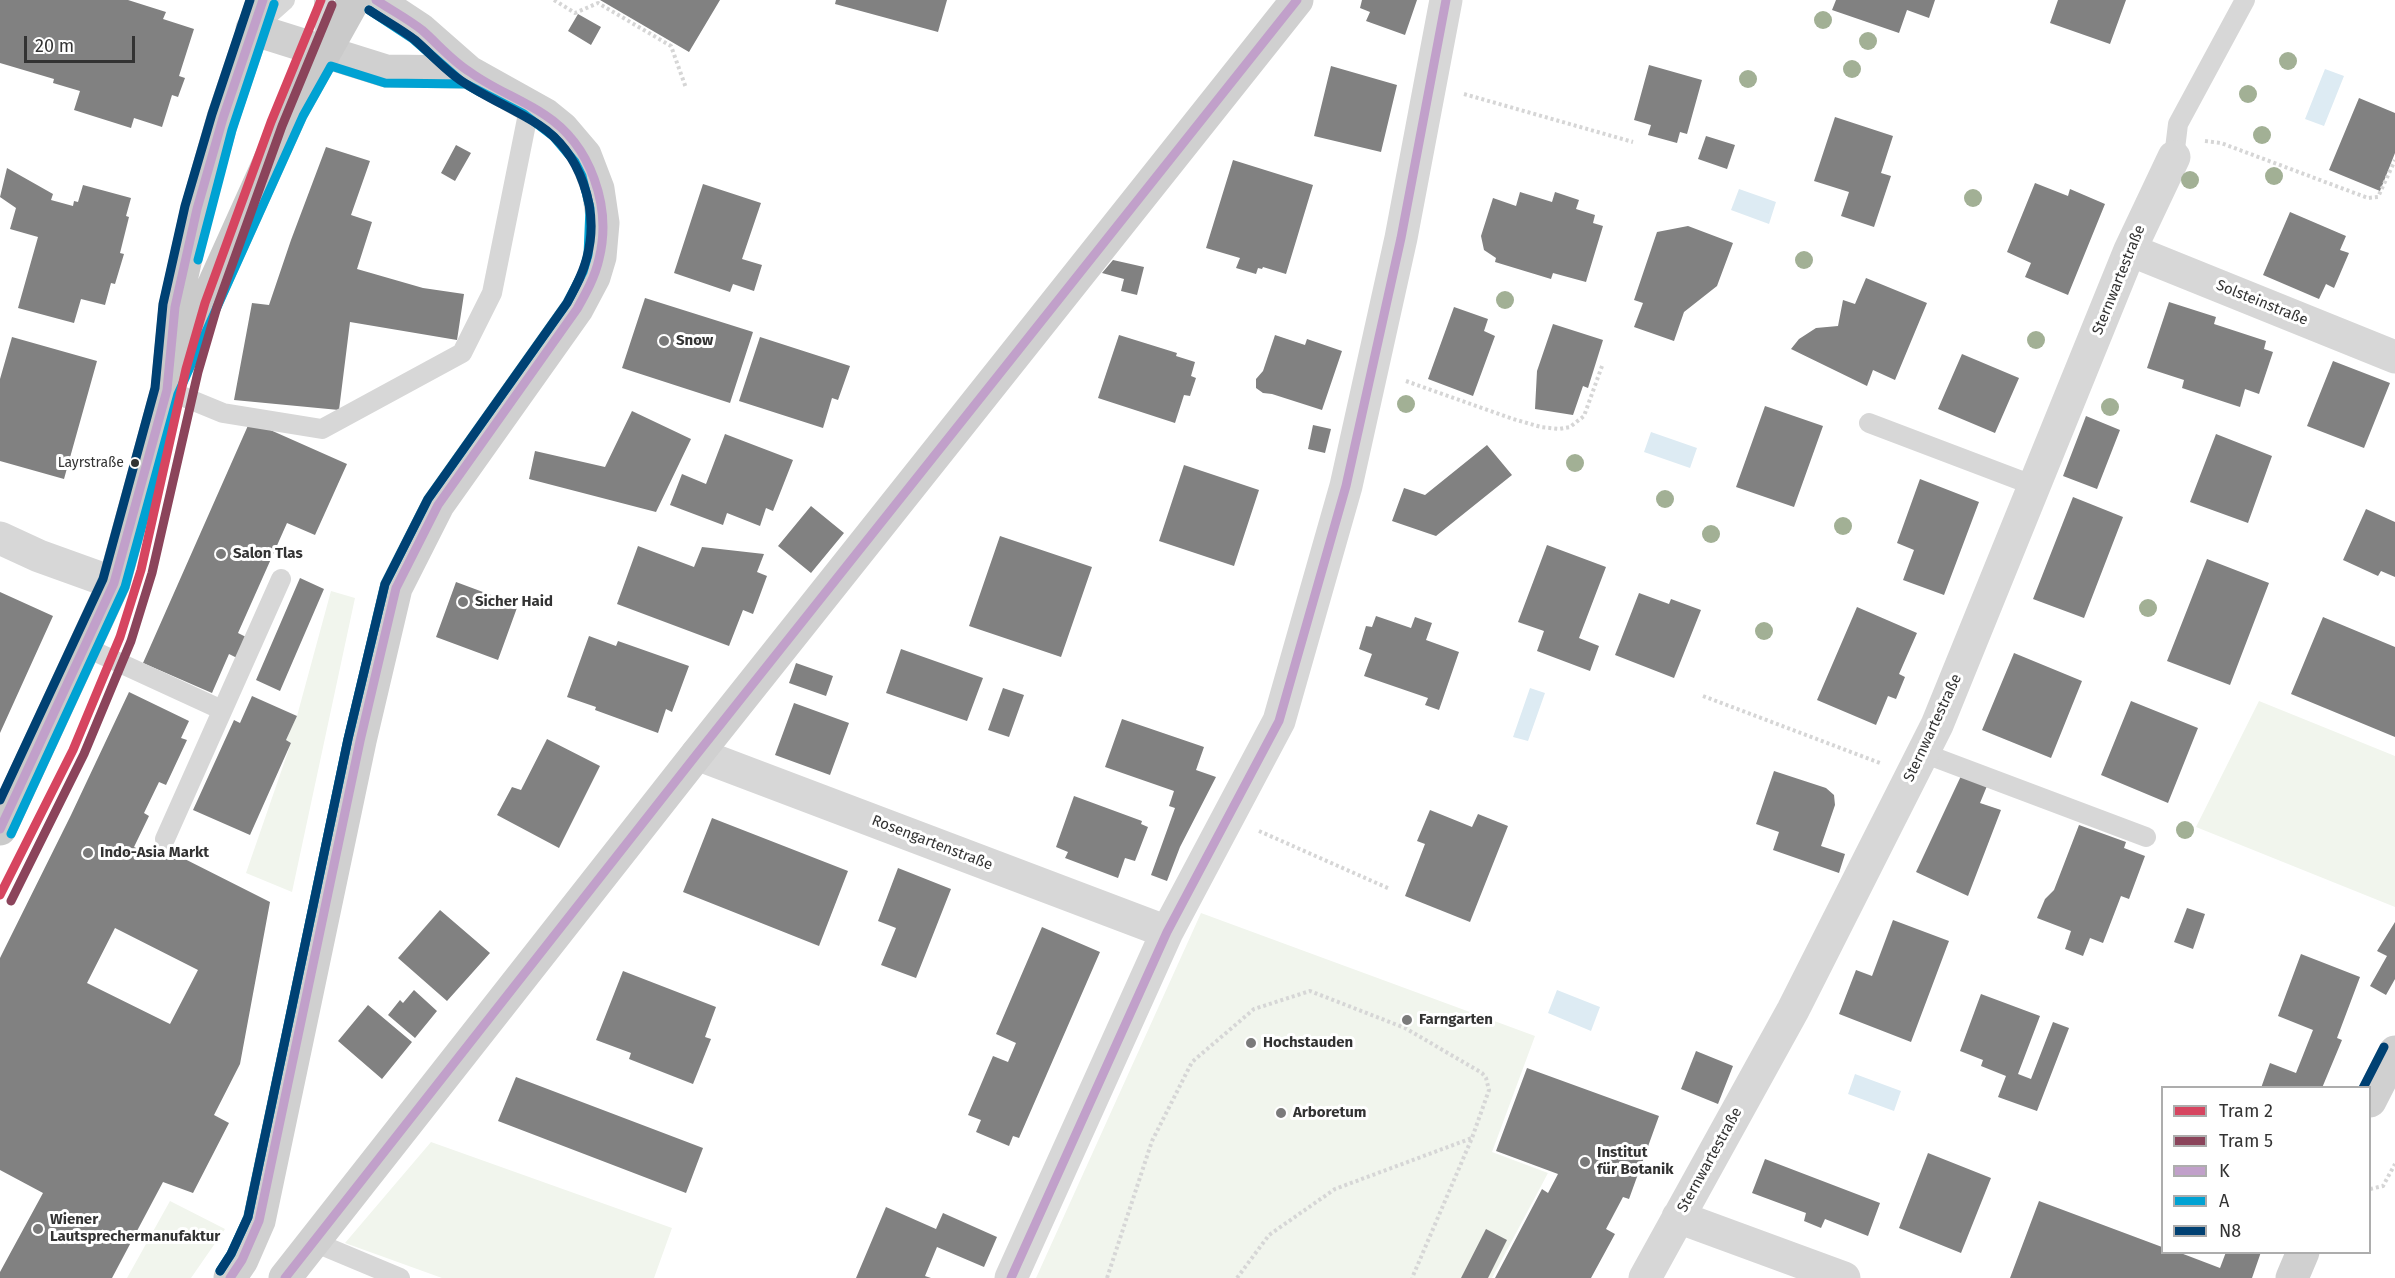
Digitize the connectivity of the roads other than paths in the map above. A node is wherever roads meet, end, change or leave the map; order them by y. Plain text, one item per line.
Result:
1 (285, 0) edge
2 (324, 0) edge
3 (354, 0) edge
4 (376, 0) edge
5 (1297, 0) edge
6 (1446, 0) edge
7 (2245, 0) edge
8 (258, 15) edge
9 (325, 52) junction
10 (469, 72) junction
11 (530, 104) junction
12 (2186, 149) joint
13 (2130, 250) junction
14 (2395, 357) edge
15 (166, 390) junction
16 (1869, 423) dead end
17 (2035, 486) junction
18 (0, 538) edge
19 (281, 579) dead end
20 (114, 583) junction
21 (85, 647) junction
22 (222, 710) junction
23 (698, 754) junction
24 (1917, 764) junction
25 (0, 829) edge
26 (2146, 837) dead end
27 (165, 839) dead end
28 (1167, 932) junction
29 (2395, 1052) edge
30 (2371, 1099) edge
31 (1678, 1217) junction
32 (314, 1242) junction
33 (2302, 1254) edge
34 (230, 1278) edge
35 (285, 1278) edge
36 (400, 1278) edge
37 (1011, 1278) edge
38 (1645, 1278) edge
39 (1844, 1278) edge
40 (2292, 1278) edge

1 - 8 lane
2 - 9 lane
3 - 9 main road
4 - 10 street
5 - 23 street
6 - 28 street
7 - 12 lane
8 - 9 street
8 - 15 main road
9 - 10 street
9 - 15 main road
10 - 11 street
11 - 15 lane
11 - 34 street
12 - 13 street, Sternwartestraße
13 - 14 street, Solsteinstraße
13 - 17 street, Sternwartestraße
15 - 20 main road
16 - 17 lane
17 - 24 street, Sternwartestraße
18 - 20 street
19 - 22 lane
20 - 21 main road
21 - 22 lane
21 - 25 main road
22 - 27 lane
23 - 28 street, Rosengartenstraße
23 - 32 street
24 - 26 lane
24 - 31 street, Sternwartestraße
28 - 37 street
29 - 30 street
31 - 38 street, Sternwartestraße
31 - 39 street
32 - 35 street
32 - 36 lane
33 - 40 street

